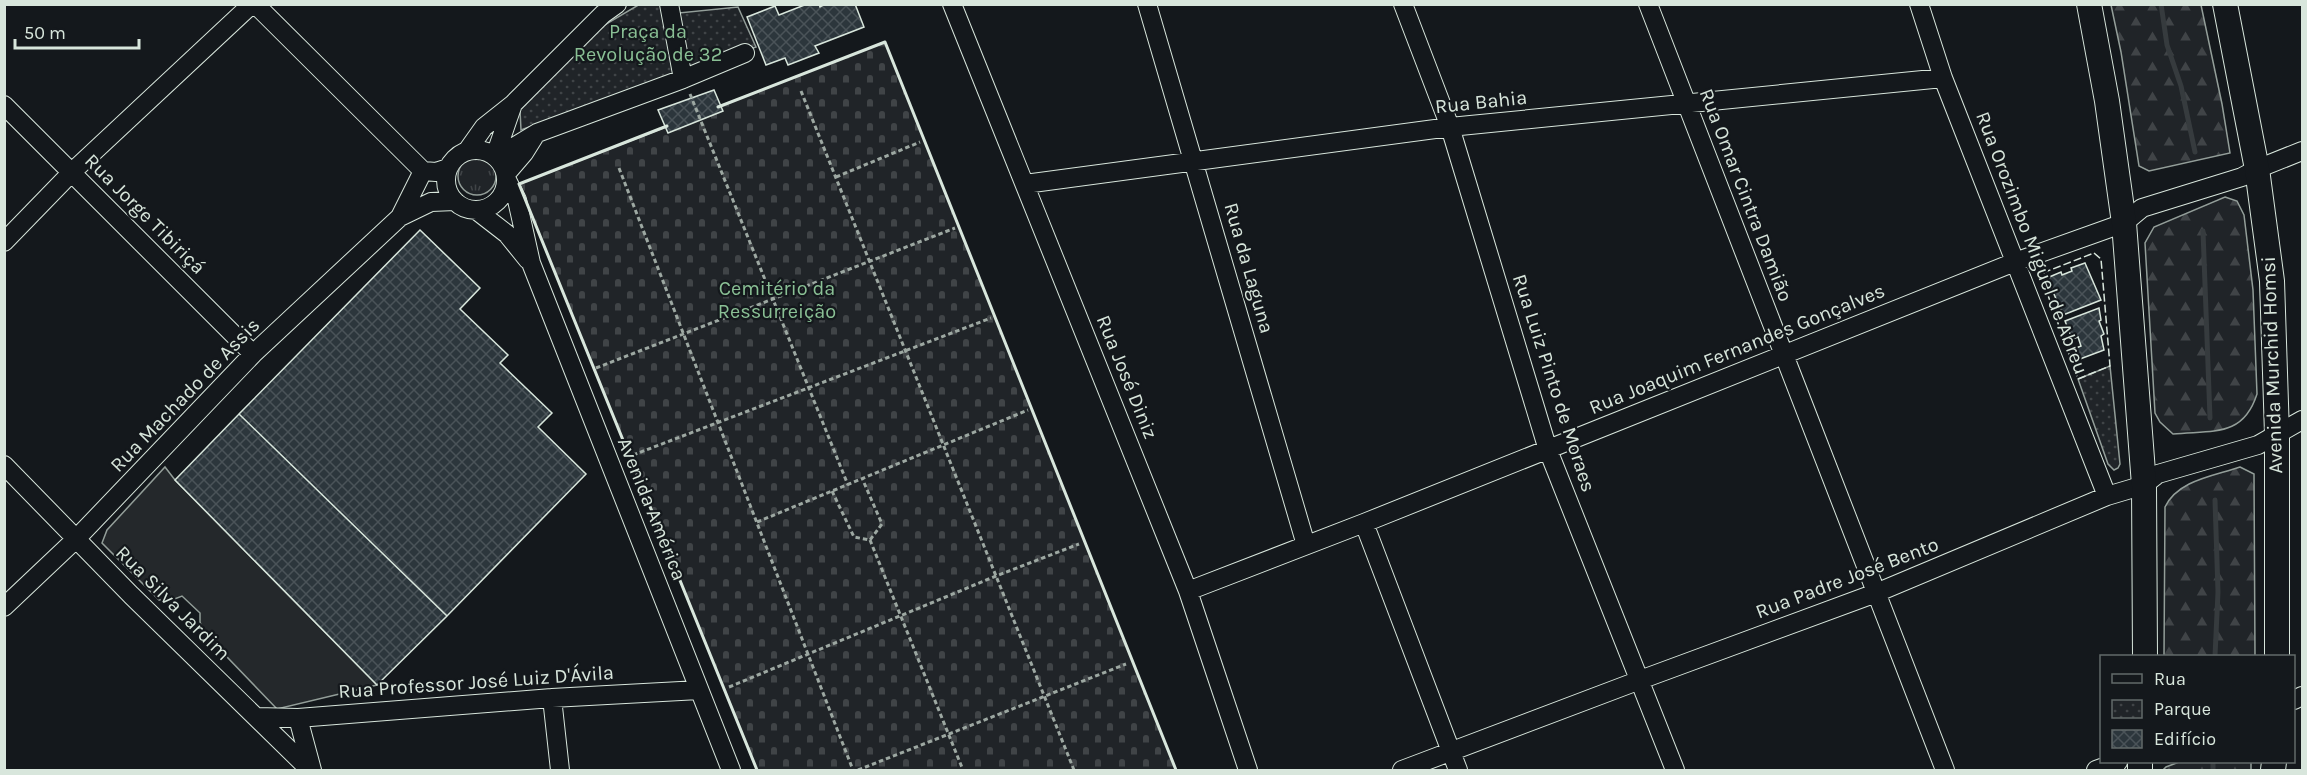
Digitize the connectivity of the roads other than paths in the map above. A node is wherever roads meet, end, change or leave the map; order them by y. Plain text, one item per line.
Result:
1 (254, 4) edge
2 (669, 4) edge
3 (952, 4) edge
4 (1147, 4) edge
5 (1403, 4) edge
6 (1648, 4) edge
7 (1919, 4) edge
8 (2089, 4) edge
9 (2225, 4) edge
10 (606, 8) edge
11 (745, 53) dead end
12 (1943, 78) junction
13 (683, 79) junction
14 (513, 104) junction
15 (4, 105) edge
16 (1688, 105) junction
17 (1450, 127) junction
18 (537, 133) junction
19 (467, 151) junction
20 (2302, 151) edge
21 (496, 157) junction
22 (1194, 162) junction
23 (448, 168) junction
24 (2257, 169) junction
25 (423, 171) junction
26 (72, 172) junction
27 (506, 177) junction
28 (1025, 184) junction
29 (455, 201) junction
30 (476, 210) junction
31 (400, 217) junction
32 (2124, 223) junction
33 (4, 242) edge
34 (2015, 262) junction
35 (531, 263) junction
36 (253, 354) junction
37 (1783, 355) junction
38 (2302, 420) edge
39 (2277, 434) junction
40 (1548, 450) junction
41 (4, 465) edge
42 (2144, 485) junction
43 (2107, 496) junction
44 (1364, 523) junction
45 (77, 538) junction
46 (1306, 545) junction
47 (1188, 591) junction
48 (1876, 593) junction
49 (4, 607) edge
50 (2145, 655) edge
51 (2277, 655) edge
52 (1640, 680) junction
53 (699, 690) junction
54 (552, 698) junction
55 (257, 717) junction
56 (298, 718) junction
57 (1451, 751) junction
58 (2116, 763) edge
59 (311, 771) edge
60 (560, 771) edge
61 (731, 771) edge
62 (1248, 771) edge
63 (1402, 771) edge
64 (1458, 771) edge
65 (1675, 771) edge
66 (1946, 771) edge
67 (2096, 771) edge

1 - 25 street
1 - 26 street
2 - 13 street
3 - 28 street, Rua José Diniz
4 - 22 street, Rua da Laguna
5 - 17 street, Rua Luiz Pinto de Moraes
6 - 16 street, Rua Omar Cintra Damião
7 - 12 street, Rua Orozimbo Miguel de Abreu
8 - 32 main road
9 - 24 main road, Avenida Murchid Homsi
10 - 14 street
11 - 13 street
12 - 16 street, Rua Bahia
12 - 34 street, Rua Orozimbo Miguel de Abreu
13 - 18 street
14 - 19 street
14 - 21 street
15 - 26 street, Rua Jorge Tibiriçá
16 - 17 street, Rua Bahia
16 - 37 street, Rua Omar Cintra Damião
17 - 22 street, Rua Bahia
17 - 40 street, Rua Luiz Pinto de Moraes
18 - 21 street
18 - 27 street
19 - 21 street
19 - 23 street
20 - 24 street, Rua Joaquim Fernandes Gonçalves
21 - 27 street
22 - 28 street, Rua Bahia
22 - 46 street, Rua da Laguna
23 - 25 street
23 - 29 street
24 - 32 street, Rua Joaquim Fernandes Gonçalves
24 - 39 main road, Avenida Murchid Homsi
25 - 31 street, Rua Machado de Assis
26 - 33 street
26 - 36 street, Rua Jorge Tibiriçá
27 - 30 street
27 - 35 street, Avenida América
28 - 47 street, Rua José Diniz
29 - 30 street
29 - 31 street, Rua Machado de Assis
30 - 35 street, Avenida América
31 - 36 street, Rua Machado de Assis
32 - 34 street, Rua Joaquim Fernandes Gonçalves
32 - 42 main road
34 - 37 street, Rua Joaquim Fernandes Gonçalves
34 - 43 street, Rua Orozimbo Miguel de Abreu
35 - 53 street, Avenida América
36 - 45 street, Rua Machado de Assis
37 - 40 street, Rua Joaquim Fernandes Gonçalves
37 - 48 street, Rua Omar Cintra Damião
38 - 39 street, Rua Padre José Bento
39 - 42 street, Rua Padre José Bento
39 - 51 main road, Avenida Murchid Homsi
40 - 44 street, Rua Joaquim Fernandes Gonçalves
40 - 52 street, Rua Luiz Pinto de Moraes
41 - 45 street, Rua Silva Jardim
42 - 43 street, Rua Padre José Bento
42 - 50 main road
43 - 48 street, Rua Padre José Bento
44 - 46 street, Rua Joaquim Fernandes Gonçalves
44 - 57 street
45 - 49 street, Rua Machado de Assis
45 - 55 street, Rua Silva Jardim
46 - 47 street, Rua Joaquim Fernandes Gonçalves
47 - 62 street, Rua José Diniz
48 - 52 street, Rua Padre José Bento
48 - 66 street, Rua Omar Cintra Damião
52 - 57 street, Rua Padre José Bento
52 - 65 street, Rua Luiz Pinto de Moraes
53 - 54 street, Rua Professor José Luiz D'Ávila
53 - 61 street, Avenida América
54 - 56 street, Rua Professor José Luiz D'Ávila
54 - 60 street
55 - 56 street, Rua Professor José Luiz D'Ávila
55 - 59 street, Rua Silva Jardim
56 - 59 street
57 - 63 street, Rua Padre José Bento
57 - 64 street
58 - 67 street

